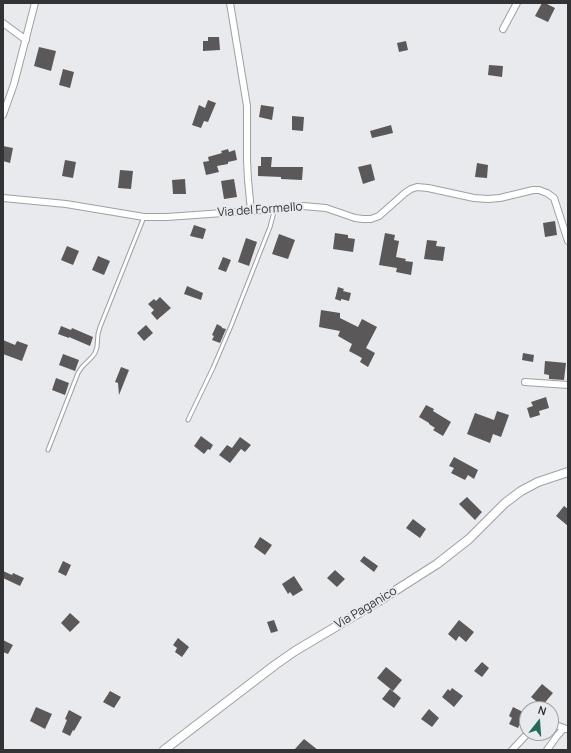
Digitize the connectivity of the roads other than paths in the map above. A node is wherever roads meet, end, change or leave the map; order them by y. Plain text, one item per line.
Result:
1 (35, 3) edge
2 (230, 3) edge
3 (517, 3) edge
4 (3, 23) edge
5 (502, 29) dead end
6 (26, 40) junction
7 (3, 115) edge
8 (3, 198) edge
9 (276, 208) junction
10 (251, 211) junction
11 (144, 216) junction
12 (568, 240) edge
13 (526, 382) dead end
14 (568, 385) edge
15 (188, 420) dead end
16 (48, 450) dead end
17 (568, 472) edge
18 (566, 729) edge
19 (520, 741) edge
20 (164, 750) edge
21 (512, 750) edge
22 (547, 750) edge

1 - 6 street
2 - 10 street
3 - 5 street
4 - 6 street
6 - 7 street
8 - 11 street, Via del Formello
9 - 10 street, Via del Formello
9 - 12 street, Via del Formello
9 - 15 lane
10 - 11 street, Via del Formello
11 - 16 lane
13 - 14 street
17 - 20 street, Via Paganico
18 - 22 street
19 - 21 street

